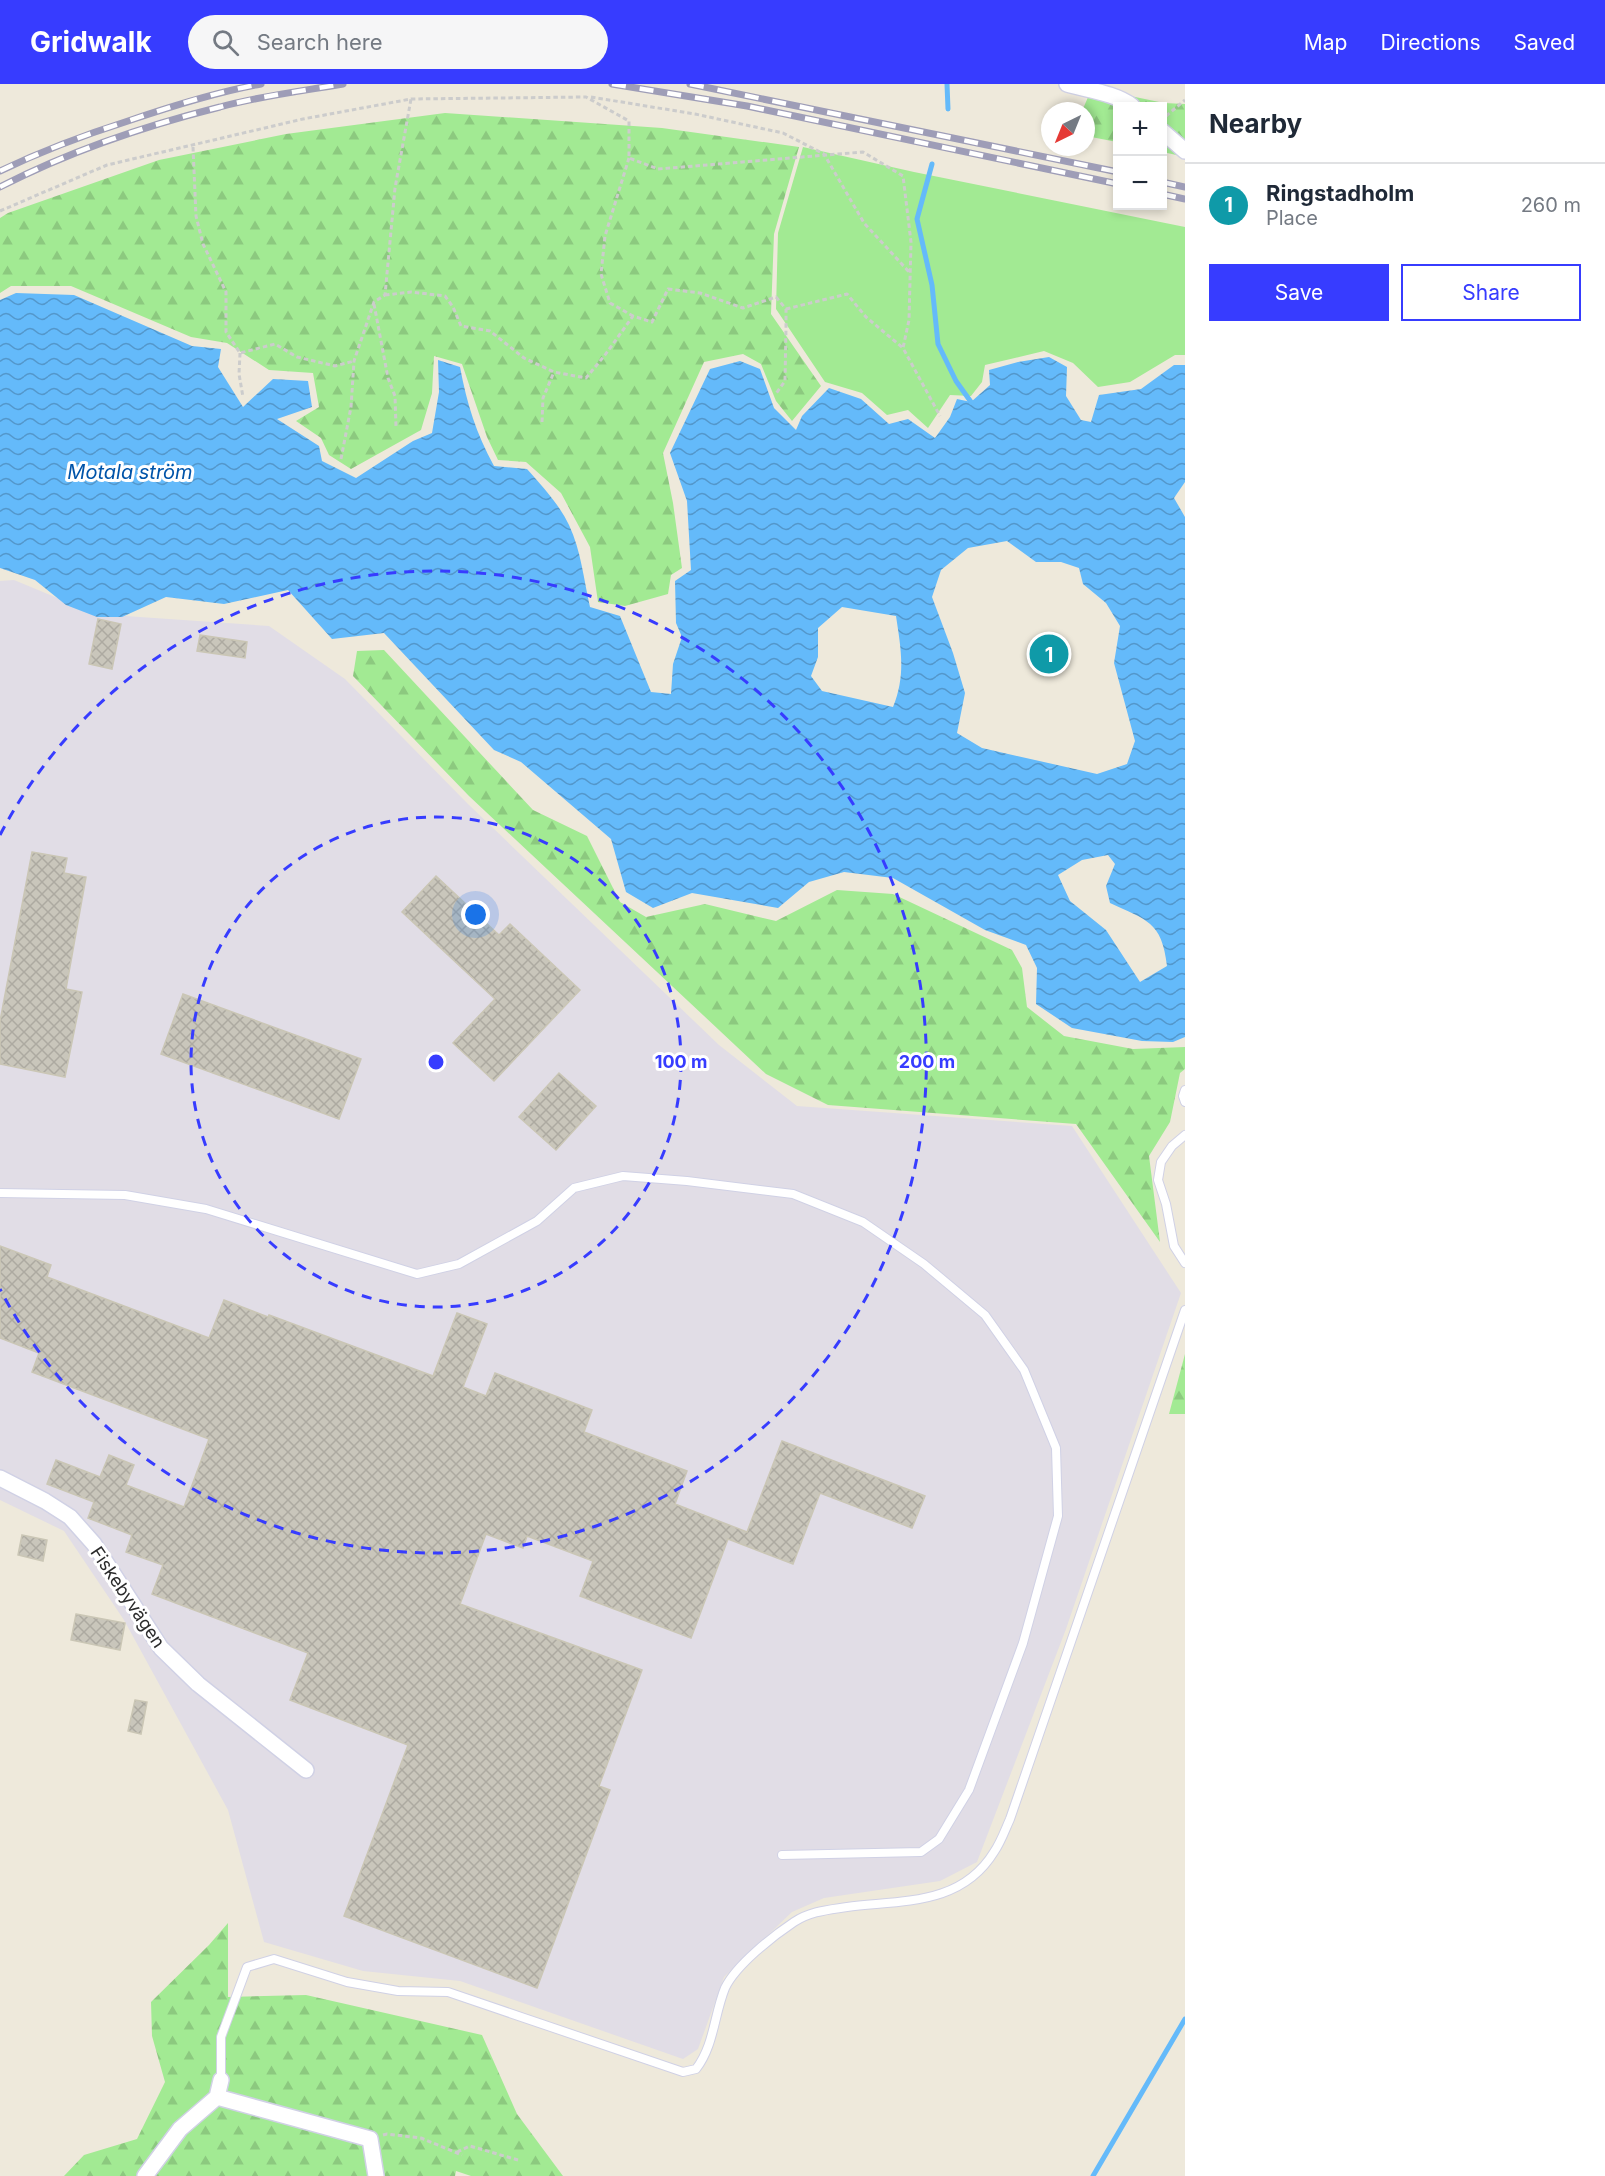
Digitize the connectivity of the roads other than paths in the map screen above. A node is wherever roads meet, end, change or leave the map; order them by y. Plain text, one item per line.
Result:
1 (1066, 84) edge
2 (1122, 102) edge
3 (1167, 136) edge
4 (1185, 152) edge
5 (1185, 1090) edge
6 (1185, 1102) edge
7 (1185, 1136) edge
8 (0, 1193) edge
9 (1185, 1263) edge
10 (1185, 1311) edge
11 (0, 1478) edge
12 (306, 1770) dead end
13 (782, 1855) dead end
14 (221, 2080) joint
15 (218, 2097) junction
16 (145, 2176) edge
17 (376, 2176) edge

1 - 2 street
3 - 4 street
5 - 6 lane
7 - 9 lane
8 - 13 lane
10 - 14 lane
11 - 12 street, Fiskebyvägen
14 - 15 street
15 - 16 street
15 - 17 street

